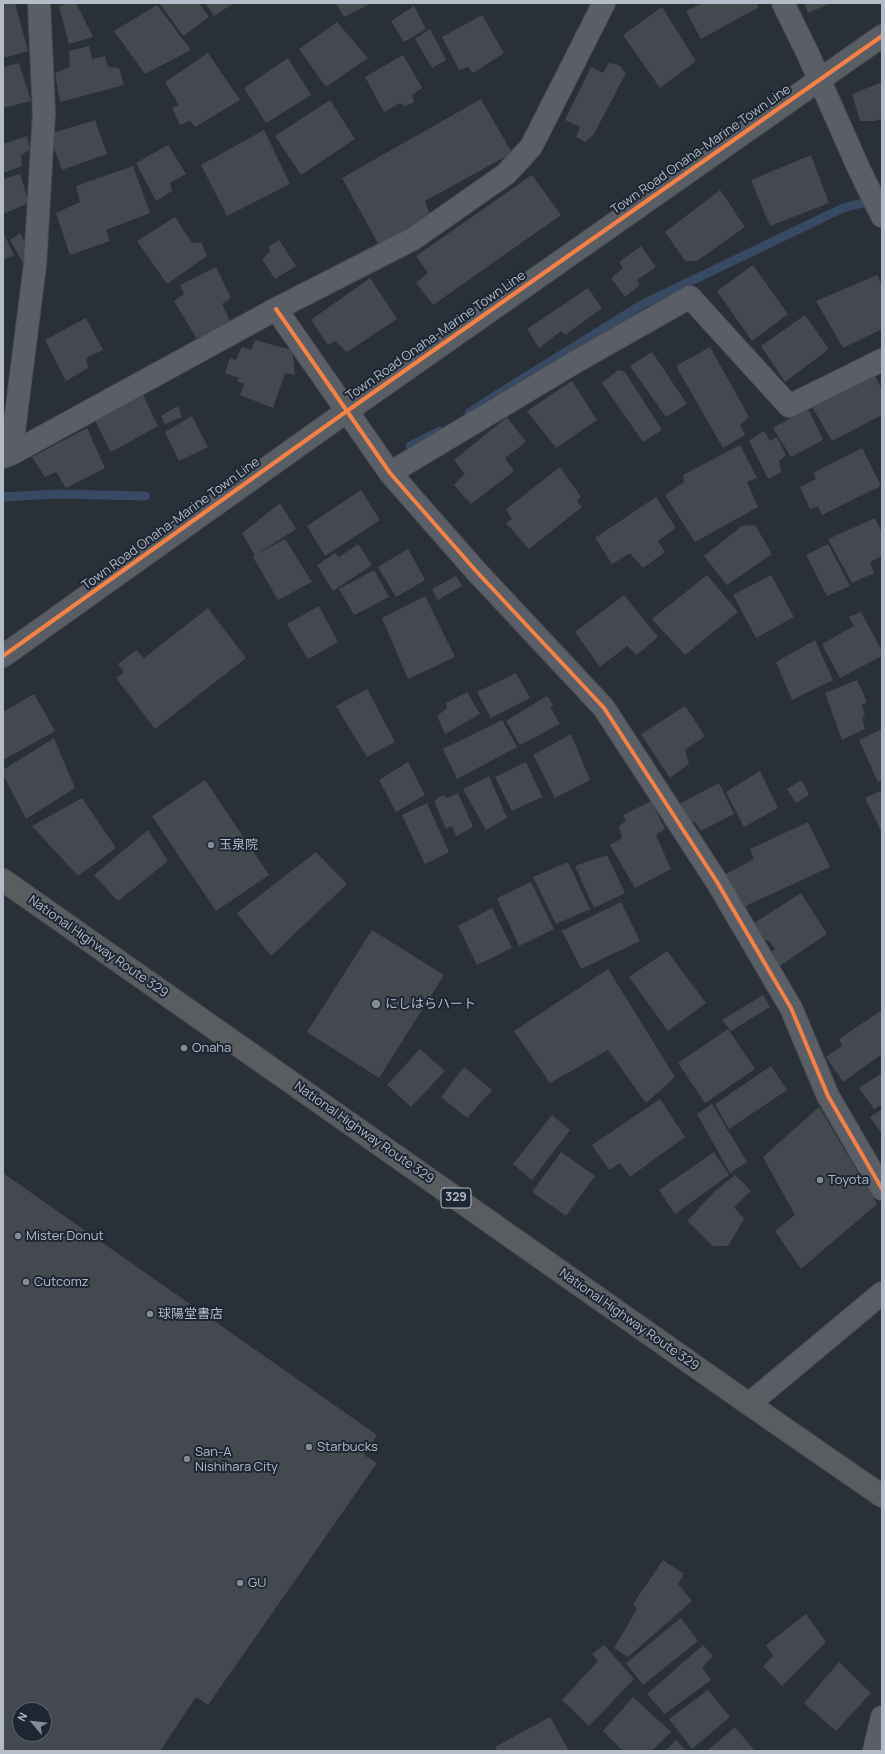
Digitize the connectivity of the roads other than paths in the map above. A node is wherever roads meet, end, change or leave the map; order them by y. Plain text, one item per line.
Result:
1 (39, 3) edge
2 (604, 3) edge
3 (783, 3) edge
4 (882, 36) edge
5 (820, 78) junction
6 (882, 216) edge
7 (276, 310) junction
8 (882, 360) edge
9 (347, 411) junction
10 (7, 455) edge
11 (390, 473) junction
12 (3, 656) edge
13 (3, 880) edge
14 (882, 1189) edge
15 (882, 1292) edge
16 (749, 1404) junction
17 (882, 1496) edge
18 (882, 1717) edge
19 (874, 1751) edge

1 - 10 street
2 - 7 street
3 - 5 street
4 - 5 street, Town Road Onaha-Marine Town Line
5 - 6 street
5 - 9 street, Town Road Onaha-Marine Town Line
7 - 9 street
7 - 10 street
8 - 11 street
9 - 11 street
9 - 12 street, Town Road Onaha-Marine Town Line
11 - 14 street
13 - 16 highway, National Highway Route 329 / 329
15 - 16 street
16 - 17 highway, National Highway Route 329 / 329
18 - 19 street

